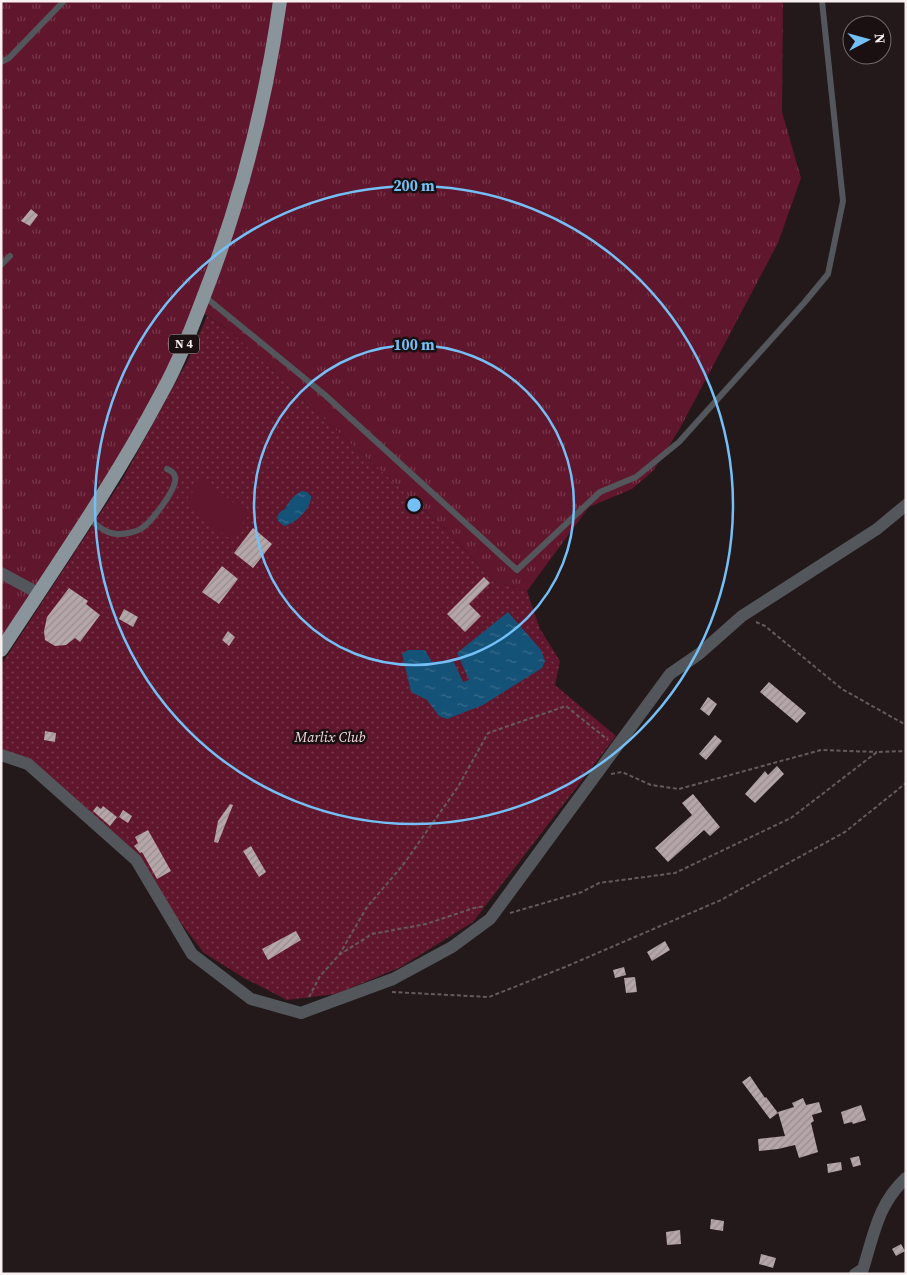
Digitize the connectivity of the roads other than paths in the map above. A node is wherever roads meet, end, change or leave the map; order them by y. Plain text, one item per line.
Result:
1 (64, 1) edge
2 (280, 1) edge
3 (822, 1) edge
4 (1, 62) edge
5 (10, 256) dead end
6 (1, 265) edge
7 (204, 296) junction
8 (168, 468) dead end
9 (906, 505) edge
10 (87, 518) junction
11 (1, 574) edge
12 (38, 593) junction
13 (1, 650) edge
14 (1, 755) edge
15 (906, 1178) edge
16 (854, 1274) edge

1 - 4 lane
2 - 7 main road, N 4
3 - 7 lane
5 - 6 lane
7 - 10 main road, N 4
8 - 10 lane
9 - 14 street
10 - 12 main road, N 4
11 - 12 street
12 - 13 main road, N 4
15 - 16 street

